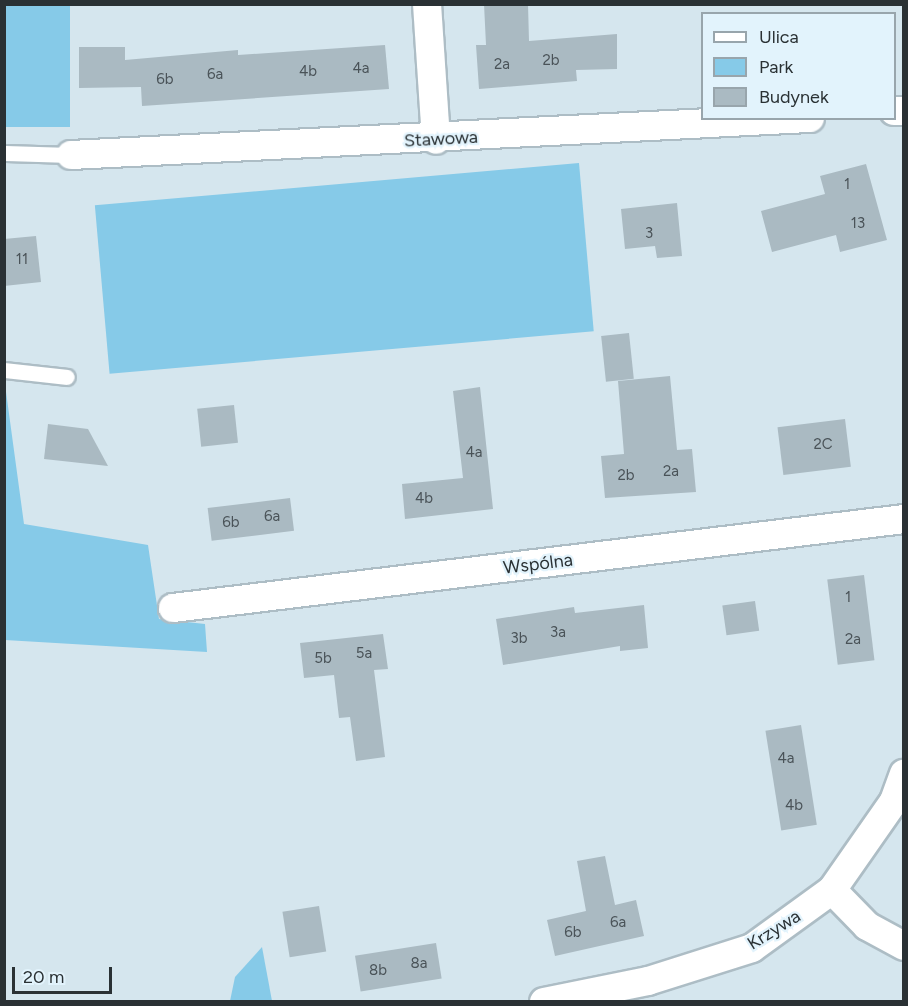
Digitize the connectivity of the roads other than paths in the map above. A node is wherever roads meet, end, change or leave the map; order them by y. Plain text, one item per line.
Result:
1 (427, 4) edge
2 (776, 120) edge
3 (436, 140) junction
4 (4, 153) edge
5 (71, 155) joint
6 (4, 370) edge
7 (67, 377) dead end
8 (903, 519) edge
9 (172, 608) dead end
10 (903, 774) edge
11 (832, 890) junction
12 (903, 946) edge
13 (544, 1002) edge

1 - 3 street
2 - 3 street, Stawowa
3 - 5 street, Stawowa
4 - 5 lane
6 - 7 lane
8 - 9 street, Wspólna
10 - 11 street, Krzywa
11 - 12 street
11 - 13 street, Krzywa

